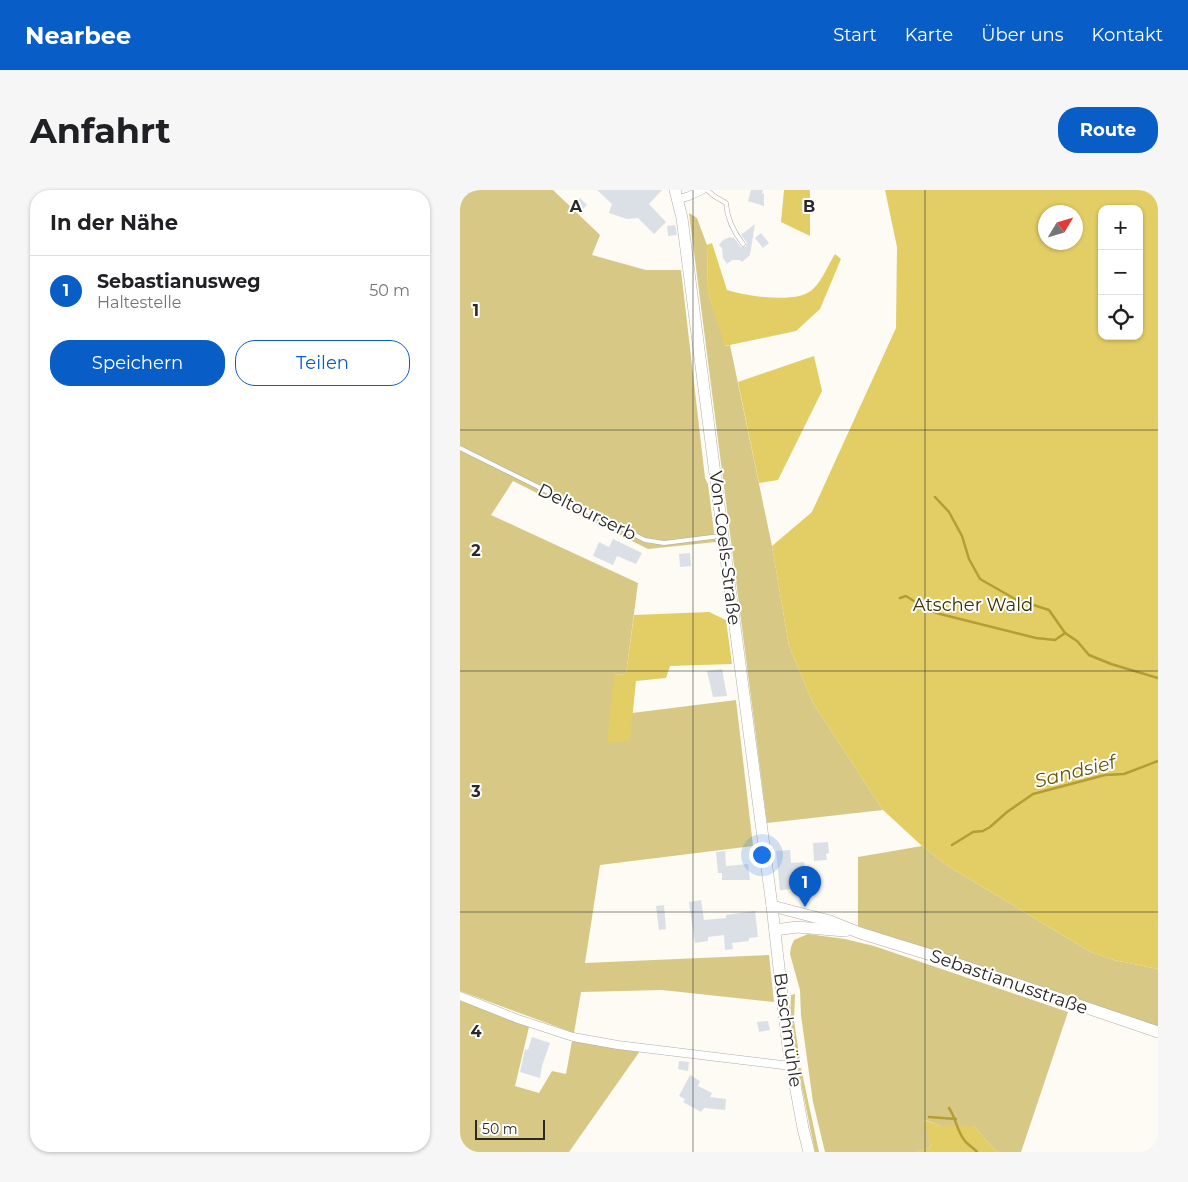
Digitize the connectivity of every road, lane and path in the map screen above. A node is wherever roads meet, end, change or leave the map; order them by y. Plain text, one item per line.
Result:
1 (702, 190) edge
2 (707, 190) edge
3 (677, 194) edge
4 (742, 244) dead end
5 (460, 448) edge
6 (723, 536) junction
7 (772, 906) junction
8 (775, 930) junction
9 (860, 933) junction
10 (460, 996) edge
11 (1158, 1032) edge
12 (792, 1066) junction
13 (809, 1152) edge

1 - 3 street
2 - 4 lane
3 - 6 main road, Von-Coels-Straße
5 - 6 lane, Deltourserb
6 - 7 main road, Von-Coels-Straße
7 - 8 main road, Buschmühle
7 - 9 main road, Sebastianusstraße
8 - 9 main road, Sebastianusstraße
8 - 12 main road, Buschmühle
9 - 11 main road, Sebastianusstraße
10 - 12 street
12 - 13 main road, Buschmühle

